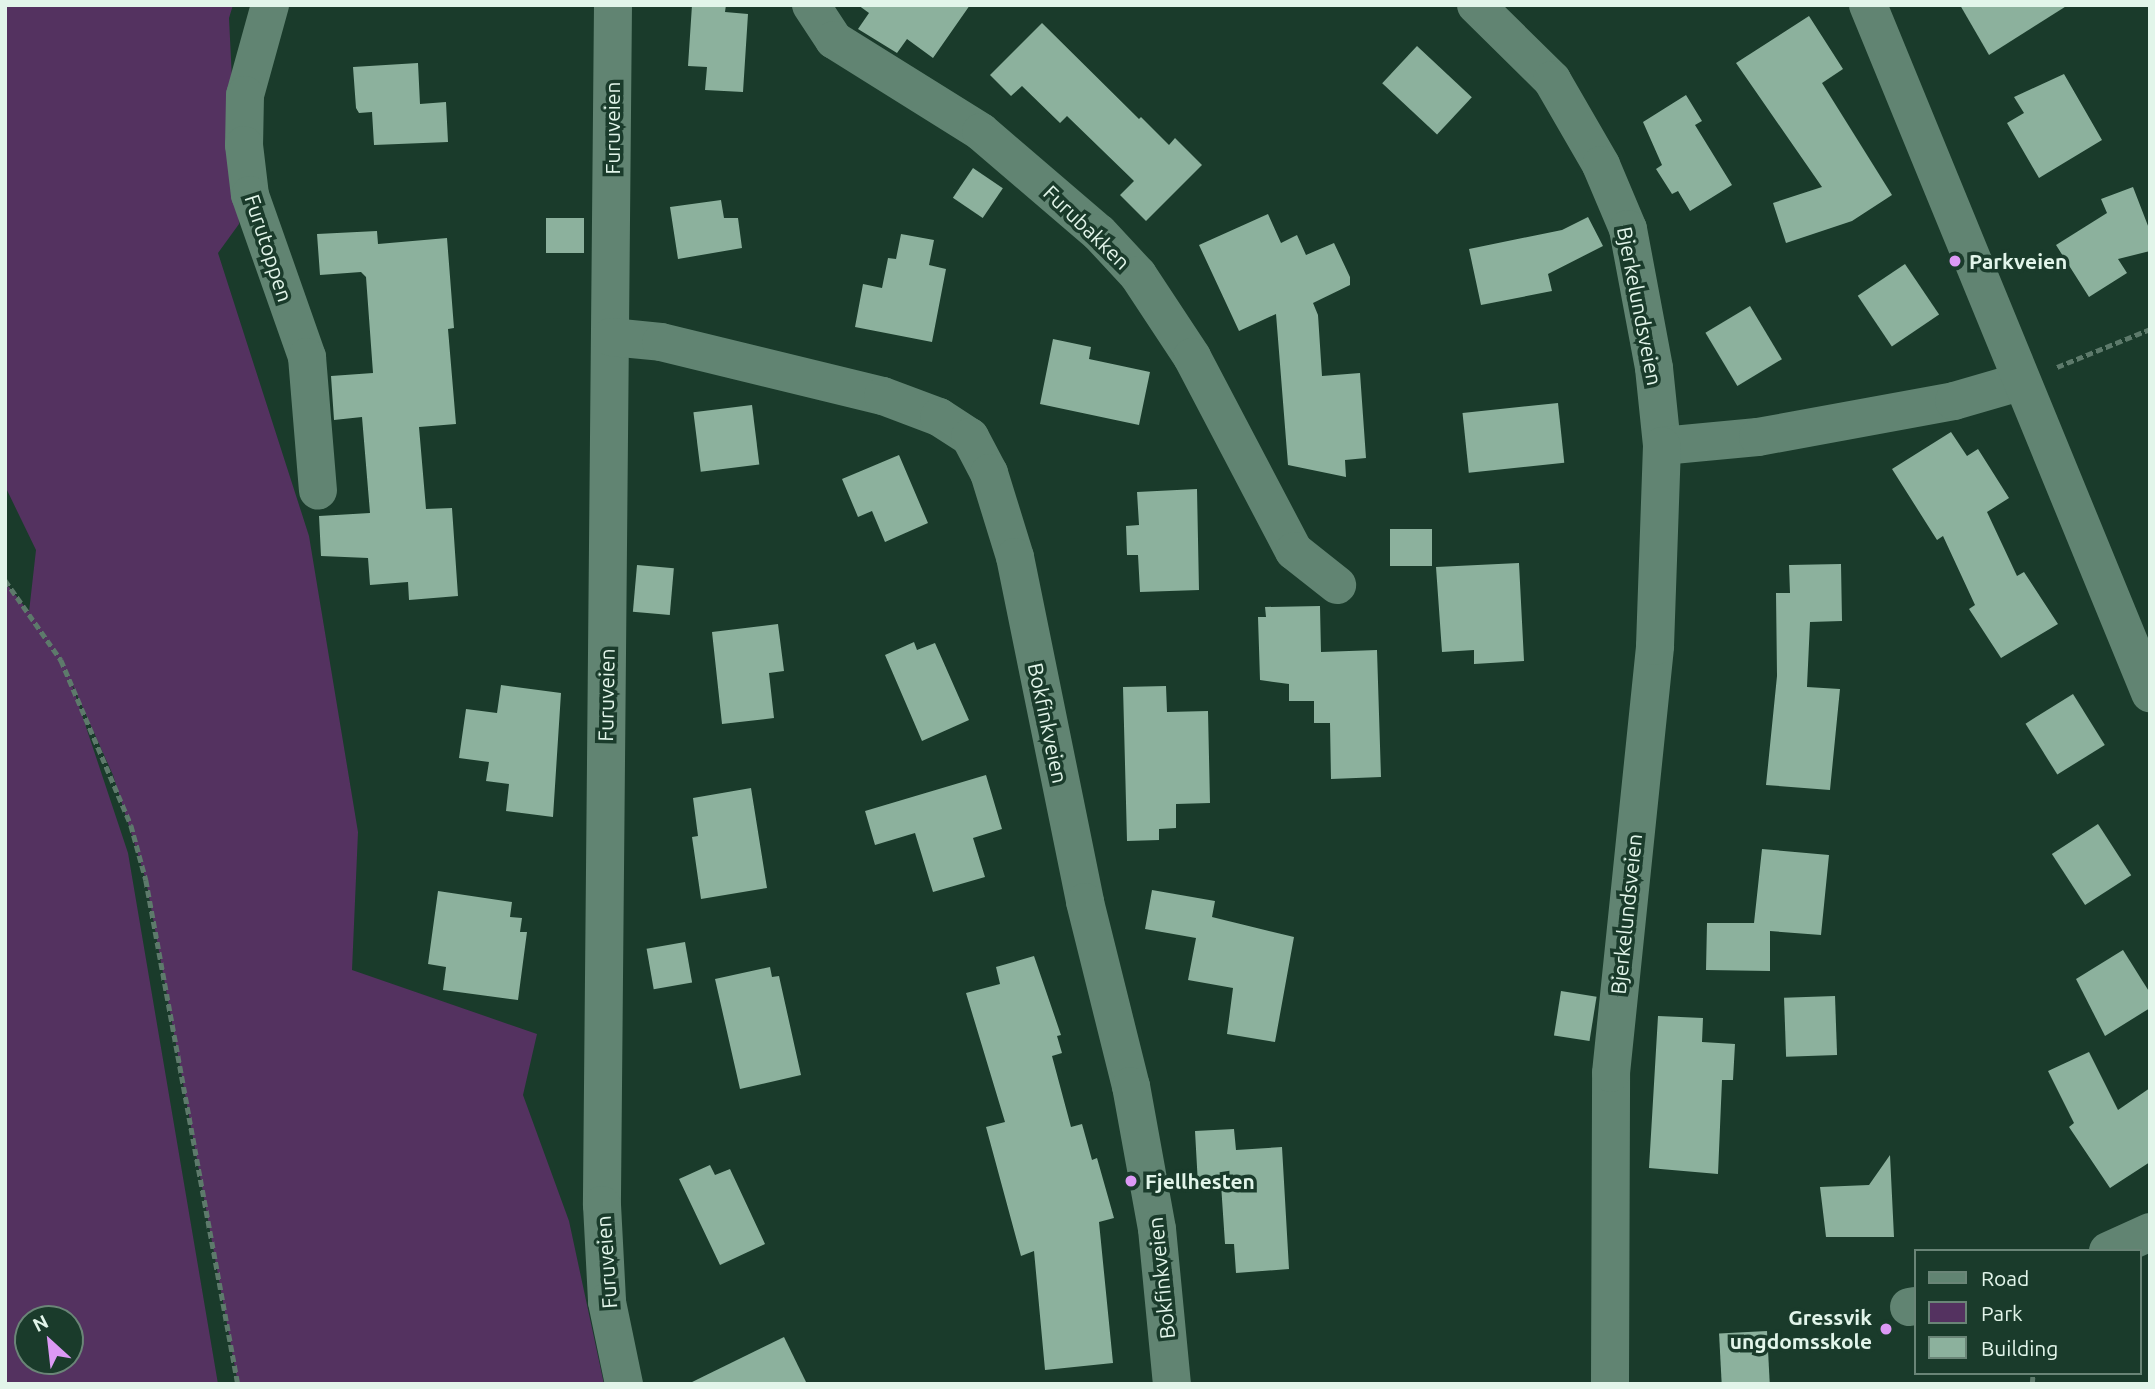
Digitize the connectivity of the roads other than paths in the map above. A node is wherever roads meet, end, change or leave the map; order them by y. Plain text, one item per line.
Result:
1 (270, 5) edge
2 (612, 5) edge
3 (811, 5) edge
4 (1476, 5) edge
5 (1868, 5) edge
6 (611, 337) junction
7 (2020, 382) junction
8 (1662, 446) junction
9 (318, 491) dead end
10 (1337, 585) dead end
11 (2150, 693) edge
12 (2150, 1232) edge
13 (2112, 1249) edge
14 (624, 1384) edge
15 (1172, 1384) edge
16 (1610, 1384) edge

1 - 9 street, Furutoppen
2 - 6 street, Furuveien
3 - 10 street, Furubakken
4 - 8 street, Bjerkelundsveien
5 - 7 street
6 - 14 street, Furuveien
6 - 15 street, Bokfinkveien
7 - 8 street
7 - 11 street
8 - 16 street, Bjerkelundsveien
12 - 13 street

